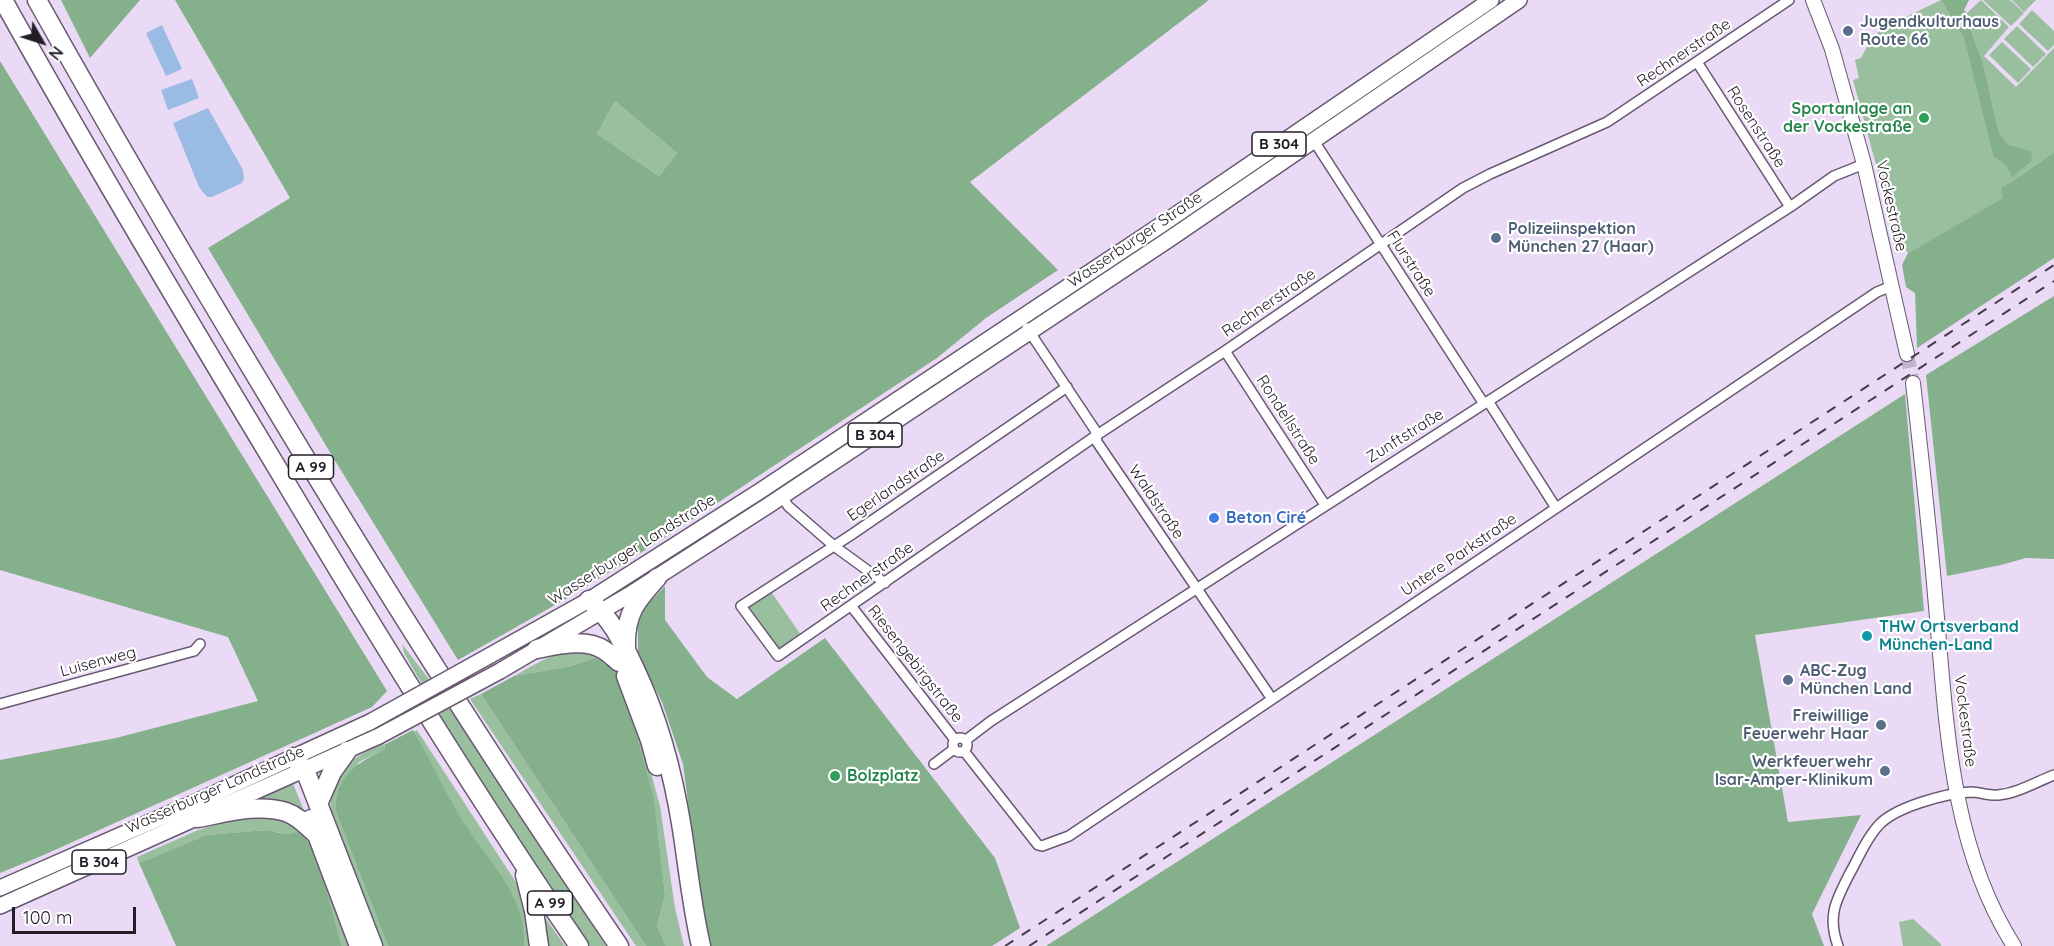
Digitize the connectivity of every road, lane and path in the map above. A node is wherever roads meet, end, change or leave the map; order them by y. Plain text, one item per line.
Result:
1 (3, 0) edge
2 (37, 0) edge
3 (1491, 0) edge
4 (1519, 0) edge
5 (1789, 0) edge
6 (1813, 0) edge
7 (1697, 62) junction
8 (1314, 141) junction
9 (1864, 164) junction
10 (1790, 207) junction
11 (1381, 246) junction
12 (1892, 286) junction
13 (1021, 318) junction
14 (1030, 332) junction
15 (1225, 351) junction
16 (1908, 354) tunnel mouth
17 (1913, 383) tunnel mouth
18 (1067, 387) junction
19 (1486, 403) junction
20 (1097, 435) junction
21 (760, 491) joint
22 (775, 501) junction
23 (1325, 505) junction
24 (1556, 508) junction
25 (834, 546) junction
26 (657, 578) junction
27 (885, 583) junction
28 (1197, 589) junction
29 (852, 607) junction
30 (594, 609) junction
31 (200, 644) dead end
32 (537, 649) junction
33 (780, 656) joint
34 (623, 657) junction
35 (1272, 699) junction
36 (0, 704) edge
37 (966, 740) junction
38 (954, 744) junction
39 (347, 751) junction
40 (964, 751) junction
41 (934, 764) dead end
42 (298, 767) junction
43 (2054, 775) edge
44 (1958, 795) junction
45 (318, 804) junction
46 (198, 818) junction
47 (318, 836) junction
48 (520, 859) junction
49 (0, 888) edge
50 (0, 906) edge
51 (359, 946) edge
52 (373, 946) edge
53 (539, 946) edge
54 (579, 946) edge
55 (619, 946) edge
56 (690, 946) edge
57 (701, 946) edge
58 (1838, 946) edge
59 (2014, 946) edge

1 - 48 highway, A 99
2 - 55 highway, A 99
3 - 13 main road, Wasserburger Straße / B 304
4 - 8 main road, Wasserburger Straße / B 304
5 - 7 street, Rechnerstraße
6 - 9 main road, Vockestraße
7 - 10 street, Rosenstraße
7 - 11 street, Rechnerstraße
8 - 11 street, Flurstraße
8 - 14 main road, Wasserburger Straße / B 304
9 - 10 street, Zunftstraße
9 - 12 main road, Vockestraße
10 - 19 street, Zunftstraße
11 - 15 street, Rechnerstraße
11 - 19 street, Flurstraße
12 - 16 main road, Vockestraße
12 - 24 street, Untere Parkstraße
13 - 14 street, Waldstraße
13 - 21 main road, Wasserburger Straße / B 304
14 - 18 street, Waldstraße
14 - 22 main road, Wasserburger Straße / B 304
15 - 20 street, Rechnerstraße
15 - 23 street, Rondellstraße
17 - 44 main road, Vockestraße
18 - 20 street, Waldstraße
18 - 25 street, Egerlandstraße
19 - 23 street, Zunftstraße
19 - 24 street, Flurstraße
20 - 27 street, Rechnerstraße
20 - 28 street, Waldstraße
21 - 30 main road, Wasserburger Landstraße / B 304
22 - 25 street
22 - 26 main road, Wasserburger Landstraße / B 304
23 - 28 street, Zunftstraße
24 - 35 street, Untere Parkstraße
25 - 27 street
25 - 33 street, Egerlandstraße
26 - 30 main road, Wasserburger Landstraße / B 304
26 - 34 highway
27 - 29 street, Rechnerstraße
28 - 35 street, Waldstraße
28 - 37 street, Zunftstraße
29 - 33 street, Rechnerstraße
29 - 38 street, Riesengebirgstraße
30 - 32 main road, Wasserburger Landstraße / B 304
30 - 34 highway
30 - 42 main road, Wasserburger Landstraße / B 304, bridge
31 - 36 street, Luisenweg
32 - 34 highway
32 - 39 main road, Wasserburger Landstraße / B 304, bridge
34 - 56 highway
34 - 57 highway
35 - 40 street, Untere Parkstraße
37 - 38 street
37 - 40 street
38 - 40 street
38 - 41 street, Riesengebirgstraße
39 - 42 main road, Wasserburger Landstraße / B 304
39 - 45 highway
42 - 45 highway
42 - 46 main road, Wasserburger Landstraße / B 304
42 - 47 highway
42 - 49 main road, Wasserburger Landstraße / B 304
43 - 44 street
44 - 58 street
44 - 59 main road, Vockestraße
45 - 52 highway
46 - 47 highway
46 - 50 main road, Wasserburger Landstraße / B 304
47 - 51 highway
48 - 53 highway
48 - 54 highway, A 99

